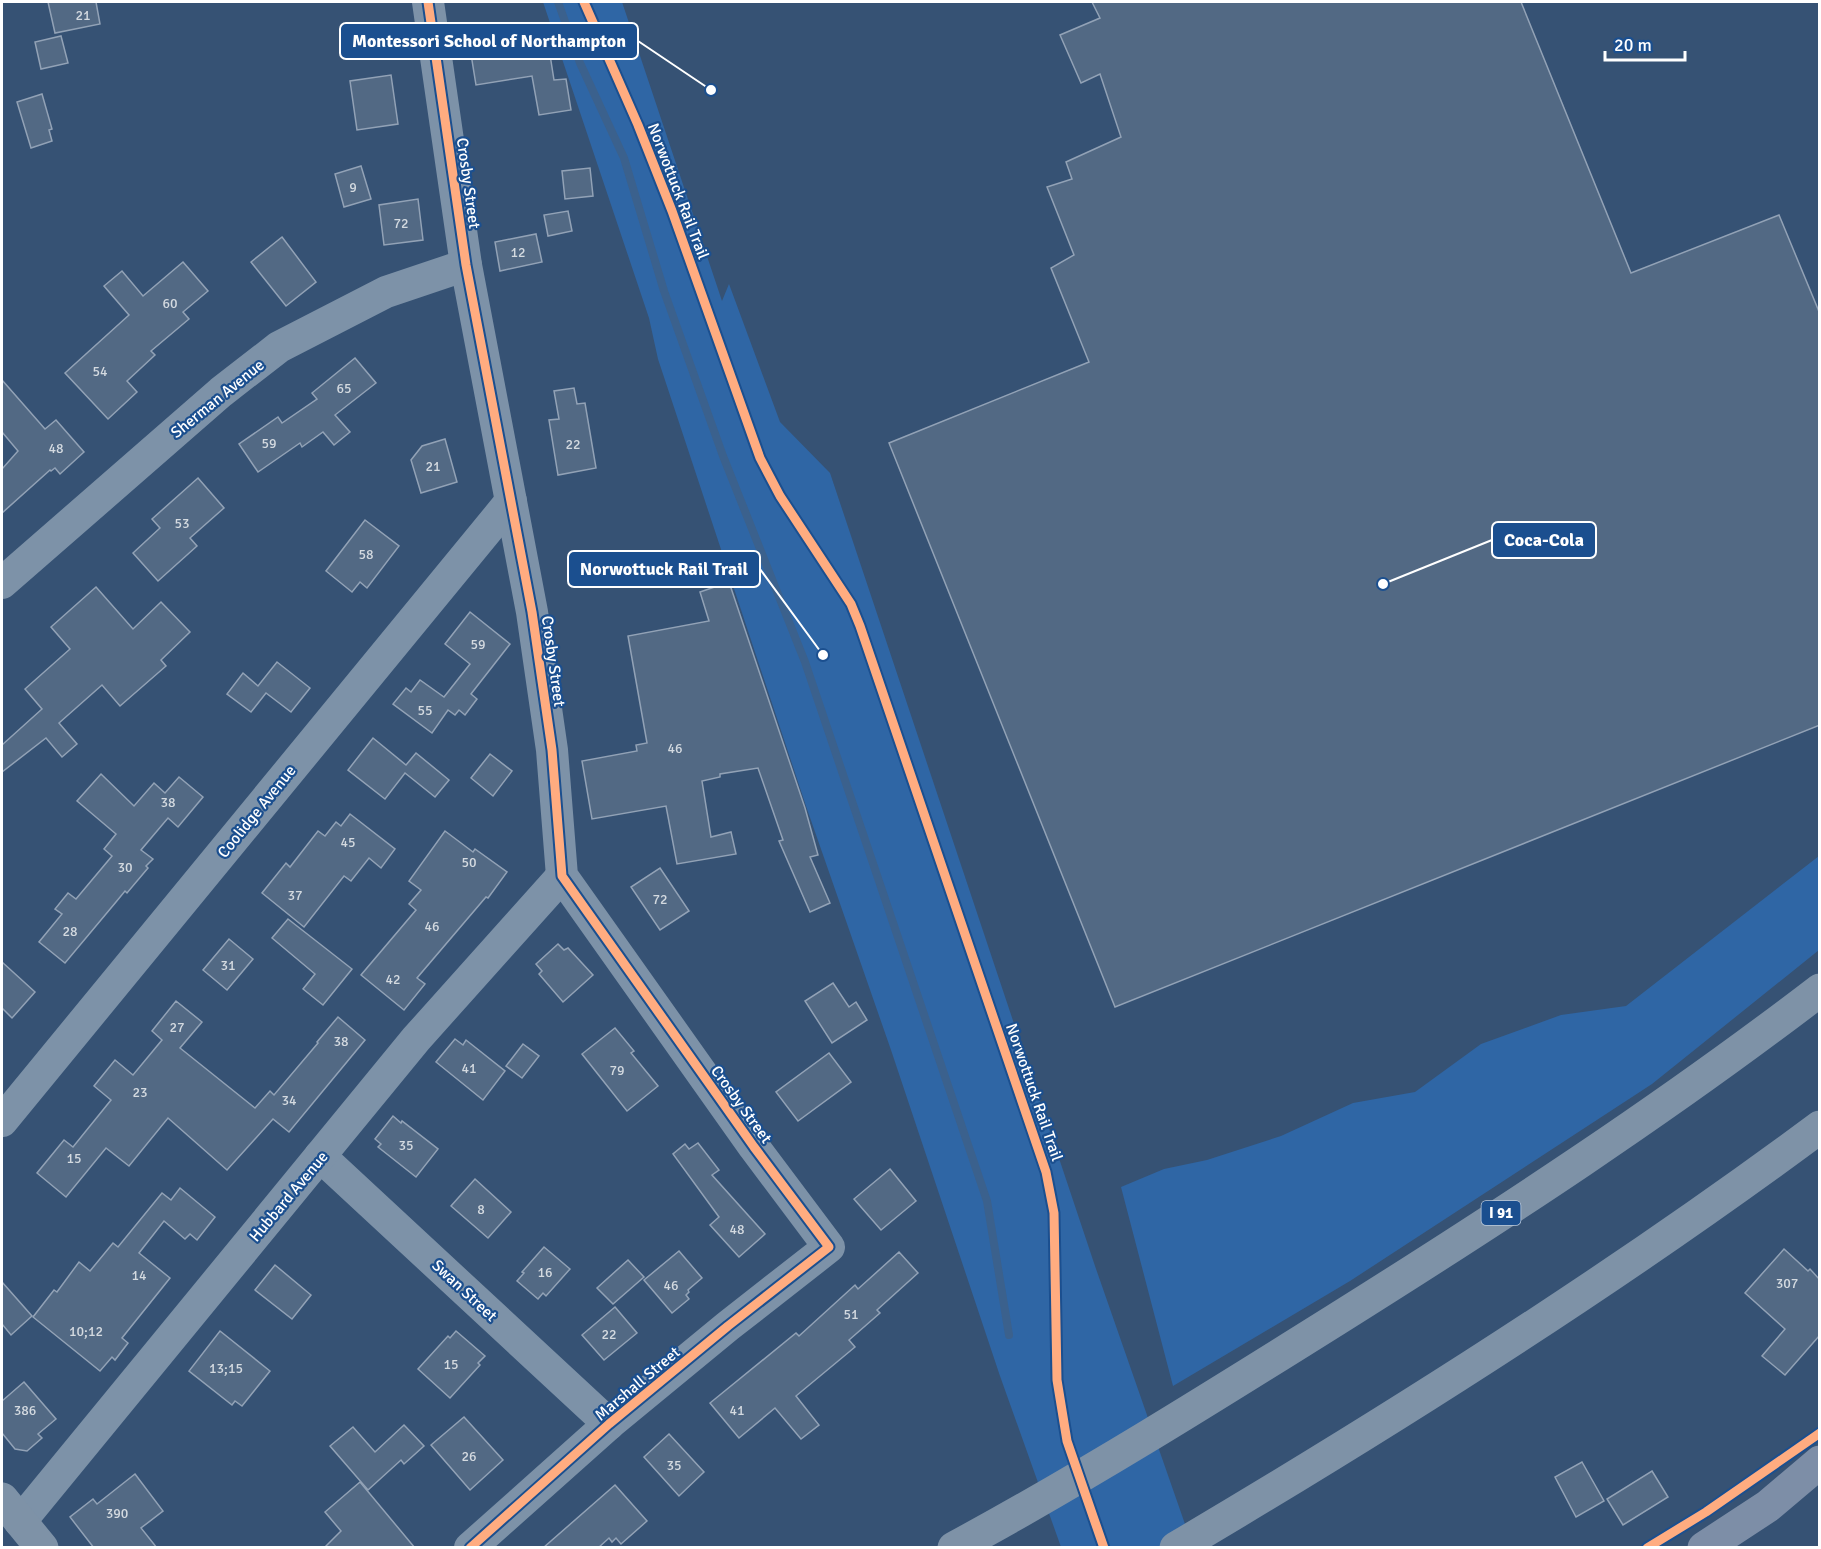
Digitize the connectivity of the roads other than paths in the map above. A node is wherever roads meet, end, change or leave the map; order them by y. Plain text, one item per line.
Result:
1 (428, 2) edge
2 (466, 265) junction
3 (511, 501) junction
4 (2, 583) edge
5 (562, 876) junction
6 (1820, 990) edge
7 (2, 1121) edge
8 (1820, 1127) edge
9 (320, 1156) junction
10 (829, 1247) joint
11 (609, 1424) junction
12 (1820, 1462) edge
13 (11, 1510) edge
14 (42, 1548) edge
15 (470, 1548) edge
16 (954, 1548) edge
17 (1176, 1548) edge
18 (1704, 1548) edge

1 - 2 street, Crosby Street
2 - 3 street, Crosby Street
2 - 4 street, Sherman Avenue
3 - 5 street, Crosby Street
3 - 7 street, Coolidge Avenue
5 - 9 street, Hubbard Avenue
5 - 10 street, Crosby Street
6 - 16 highway, I 91
8 - 17 highway
9 - 11 street, Swan Street
9 - 13 street, Hubbard Avenue
10 - 11 street, Marshall Street
11 - 15 street, Marshall Street
12 - 18 main road
13 - 14 highway

